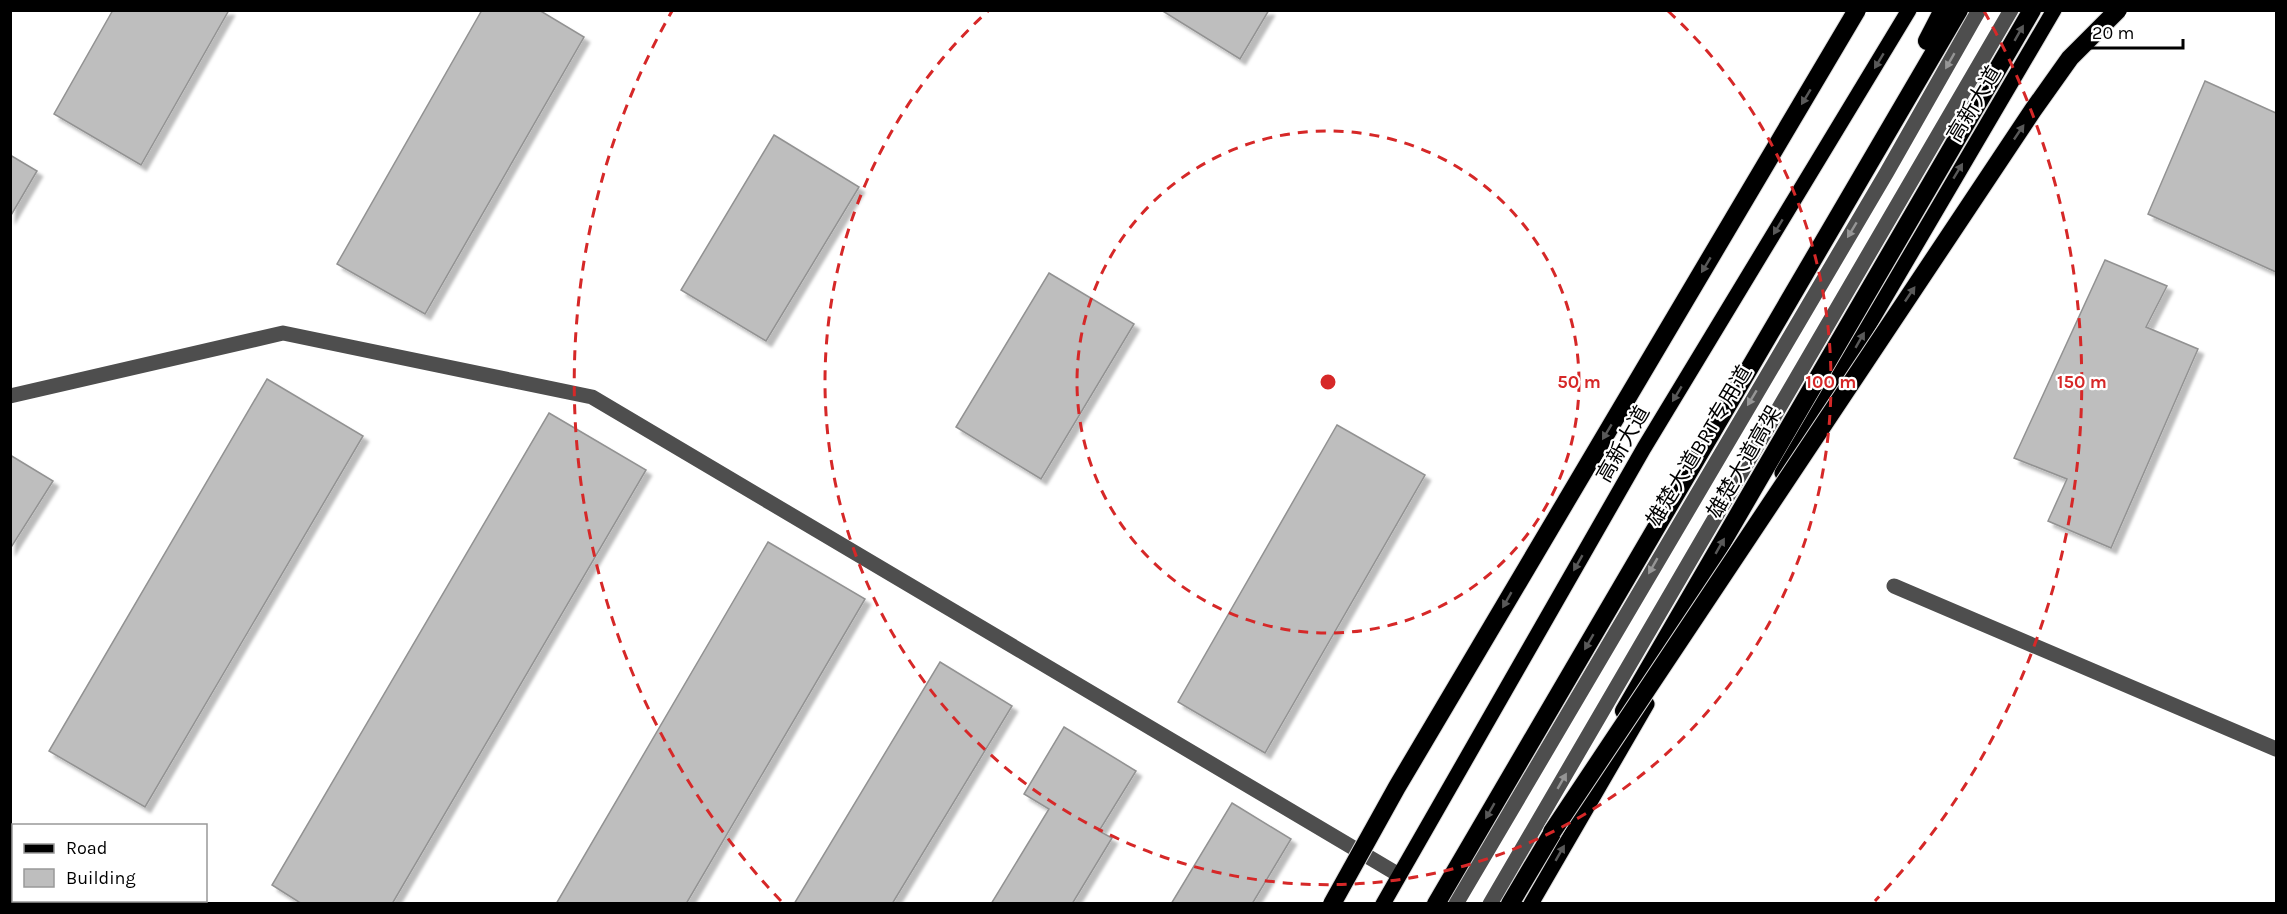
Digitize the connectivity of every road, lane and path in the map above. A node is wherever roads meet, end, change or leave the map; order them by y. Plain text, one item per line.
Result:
1 (1857, 10) edge
2 (1909, 10) edge
3 (1943, 10) edge
4 (1959, 10) edge
5 (1979, 10) edge
6 (2011, 10) edge
7 (2032, 10) edge
8 (2054, 10) edge
9 (2118, 10) edge
10 (1797, 283) junction
11 (10, 396) edge
12 (1894, 586) dead end
13 (2277, 749) edge
14 (1552, 832) junction
15 (1399, 875) junction
16 (1332, 903) edge
17 (1383, 903) edge
18 (1436, 903) edge
19 (1456, 903) edge
20 (1490, 903) edge
21 (1510, 903) edge
22 (1531, 903) edge

1 -> 16 highway, bridge
2 -> 15 main road, 高新大道
3 - 10 highway
4 - 10 highway, 雄楚大道高架
5 -> 19 street, 雄楚大道BRT专用道
20 -> 6 street
14 -> 7 highway, 雄楚大道高架, bridge
22 -> 8 main road, 高新大道
14 -> 9 highway, bridge
10 -> 18 highway, 雄楚大道高架
11 - 15 street
12 - 13 street
14 - 21 highway, 雄楚大道高架
15 - 17 main road, 高新大道

